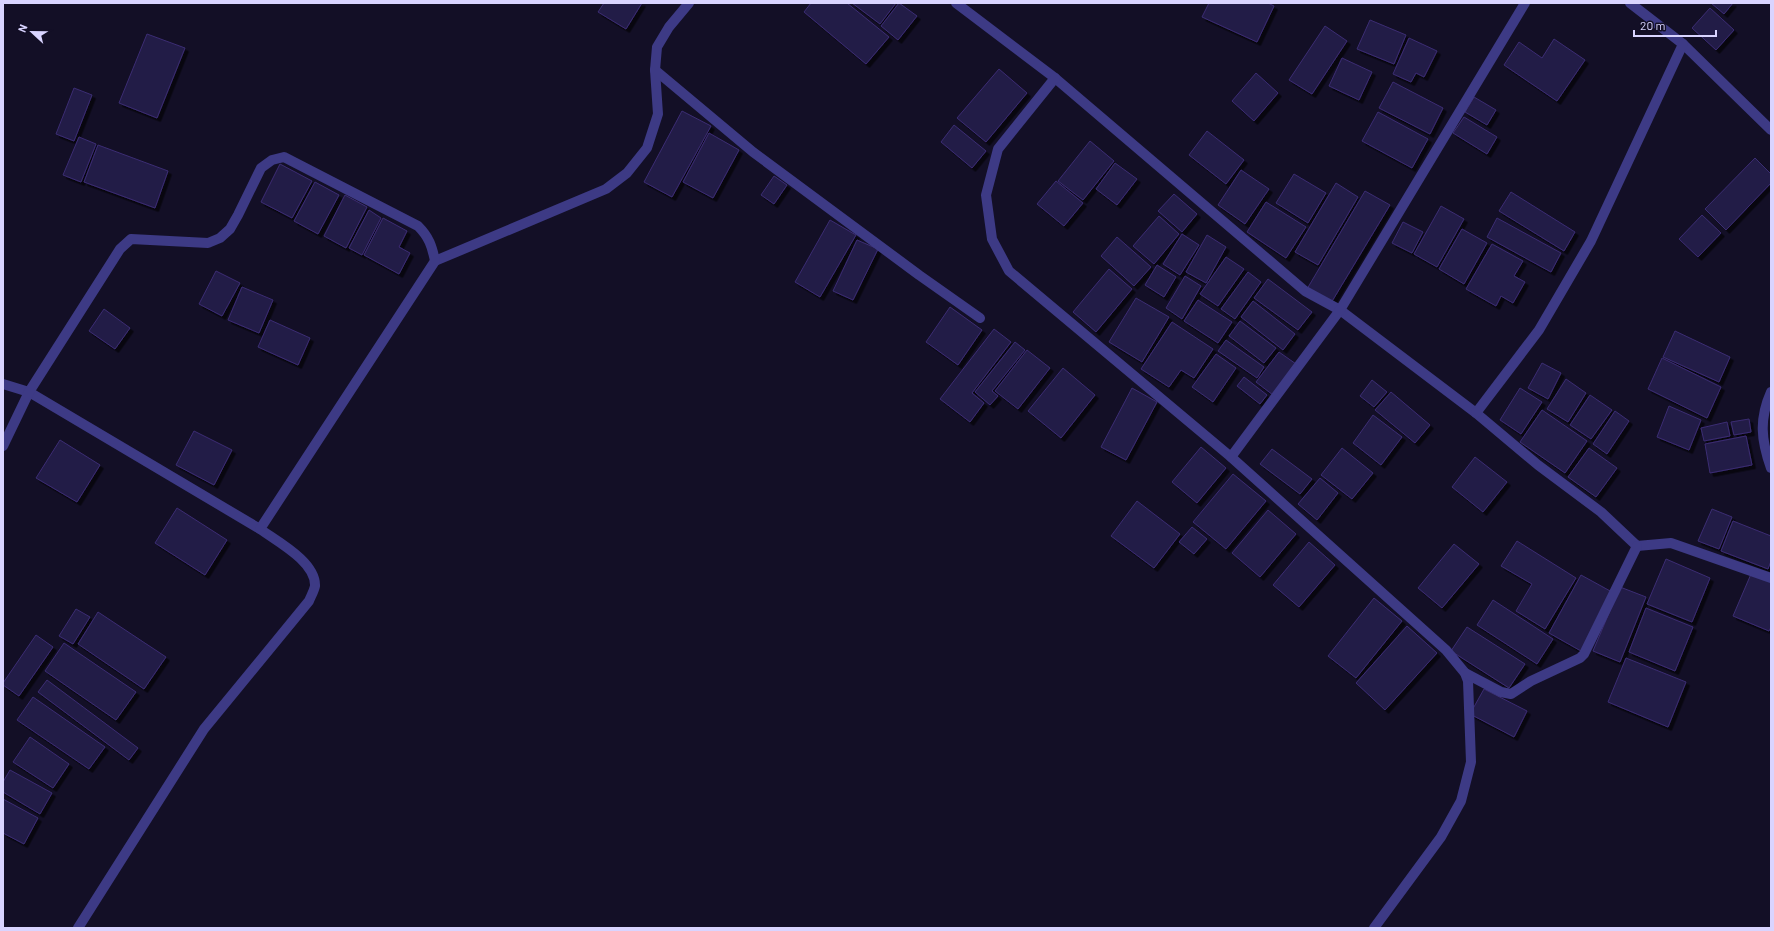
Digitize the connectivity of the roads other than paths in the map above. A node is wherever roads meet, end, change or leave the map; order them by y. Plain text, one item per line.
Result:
1 (690, 3) edge
2 (956, 3) edge
3 (1525, 3) edge
4 (1630, 3) edge
5 (1683, 44) junction
6 (655, 70) junction
7 (1055, 78) junction
8 (1771, 130) edge
9 (435, 261) junction
10 (1340, 310) junction
11 (980, 318) dead end
12 (3, 384) edge
13 (29, 392) junction
14 (1771, 392) edge
15 (1476, 413) junction
16 (3, 446) edge
17 (1231, 457) junction
18 (1771, 468) edge
19 (260, 529) junction
20 (1637, 546) junction
21 (1771, 578) edge
22 (1465, 673) junction
23 (78, 928) edge
24 (1374, 928) edge

1 - 6 street
2 - 7 street
3 - 10 street
4 - 5 street
5 - 8 street
5 - 15 street
6 - 9 street
6 - 11 street
7 - 10 street
7 - 17 street
9 - 13 street
9 - 19 street
10 - 15 street
10 - 17 street
12 - 13 street
13 - 16 street
13 - 19 street
14 - 18 street
15 - 20 street
17 - 22 street
19 - 23 street
20 - 21 street
20 - 22 street
22 - 24 street

